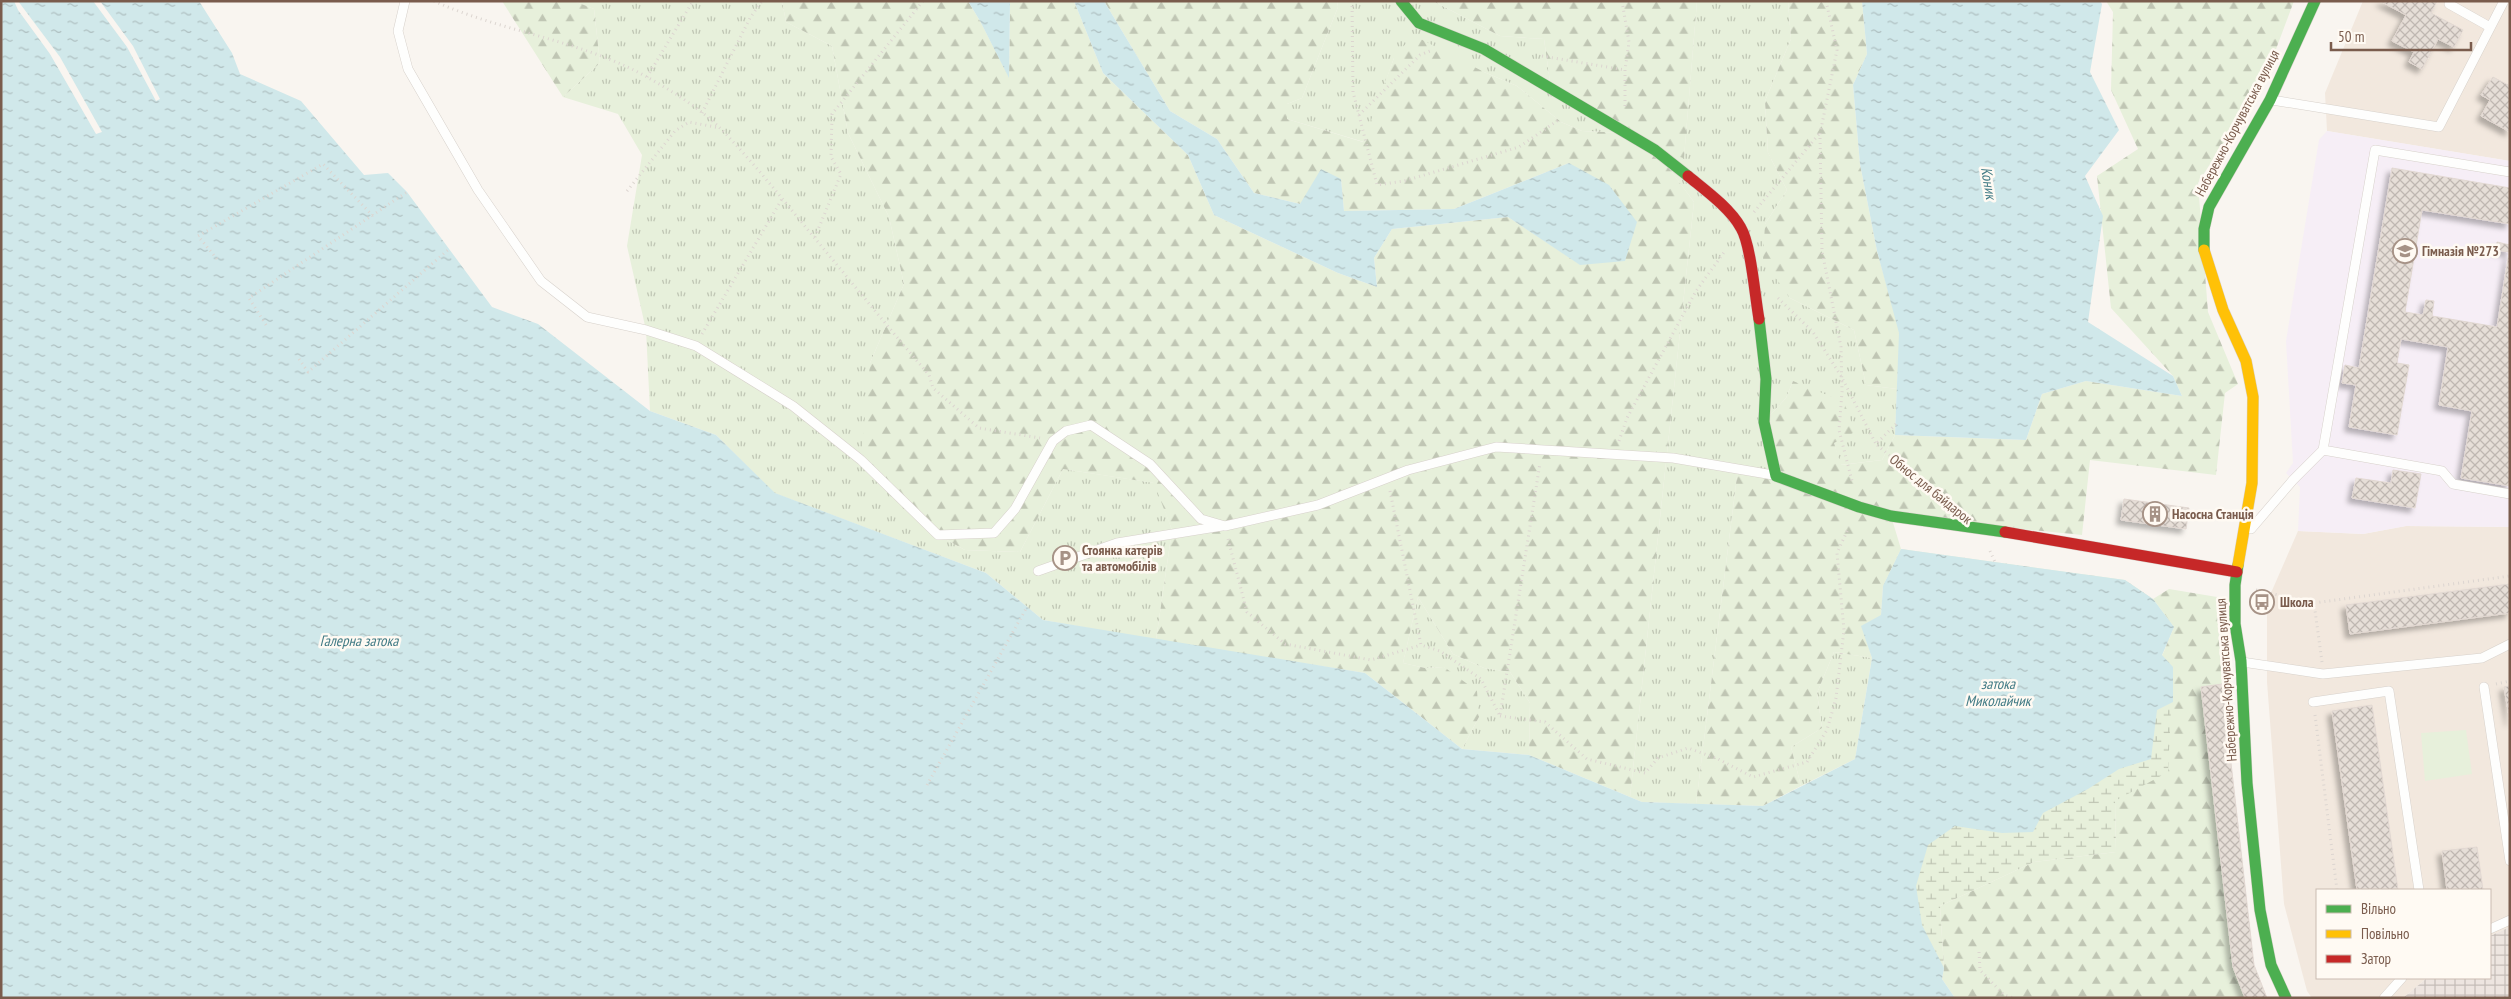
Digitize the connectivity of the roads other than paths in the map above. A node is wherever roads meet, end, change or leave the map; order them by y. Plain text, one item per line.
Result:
1 (405, 1) edge
2 (1400, 1) edge
3 (2315, 1) edge
4 (2504, 1) edge
5 (2449, 4) dead end
6 (2490, 27) junction
7 (2270, 100) junction
8 (2510, 172) edge
9 (2323, 450) junction
10 (1776, 476) junction
11 (2510, 494) edge
12 (1225, 526) junction
13 (2244, 538) junction
14 (1038, 571) dead end
15 (2237, 572) junction
16 (2510, 644) edge
17 (2241, 661) junction
18 (2484, 687) dead end
19 (2314, 702) road end
20 (2510, 862) edge
21 (2418, 889) edge
22 (2510, 920) edge
23 (2491, 929) edge
24 (2401, 979) edge
25 (2286, 998) edge
26 (2384, 998) edge

1 - 12 lane
2 - 10 street
3 - 7 street, Набережно-Корчуватська вулиця
4 - 6 lane
5 - 6 lane
6 - 7 lane
7 - 13 street, Набережно-Корчуватська вулиця
8 - 9 lane
9 - 11 lane
9 - 13 lane
10 - 12 lane
10 - 15 street
12 - 14 lane
13 - 15 street, Набережно-Корчуватська вулиця
15 - 17 street, Набережно-Корчуватська вулиця
16 - 17 lane
17 - 25 street, Набережно-Корчуватська вулиця
18 - 20 lane
19 - 21 lane
22 - 23 lane
24 - 26 lane

